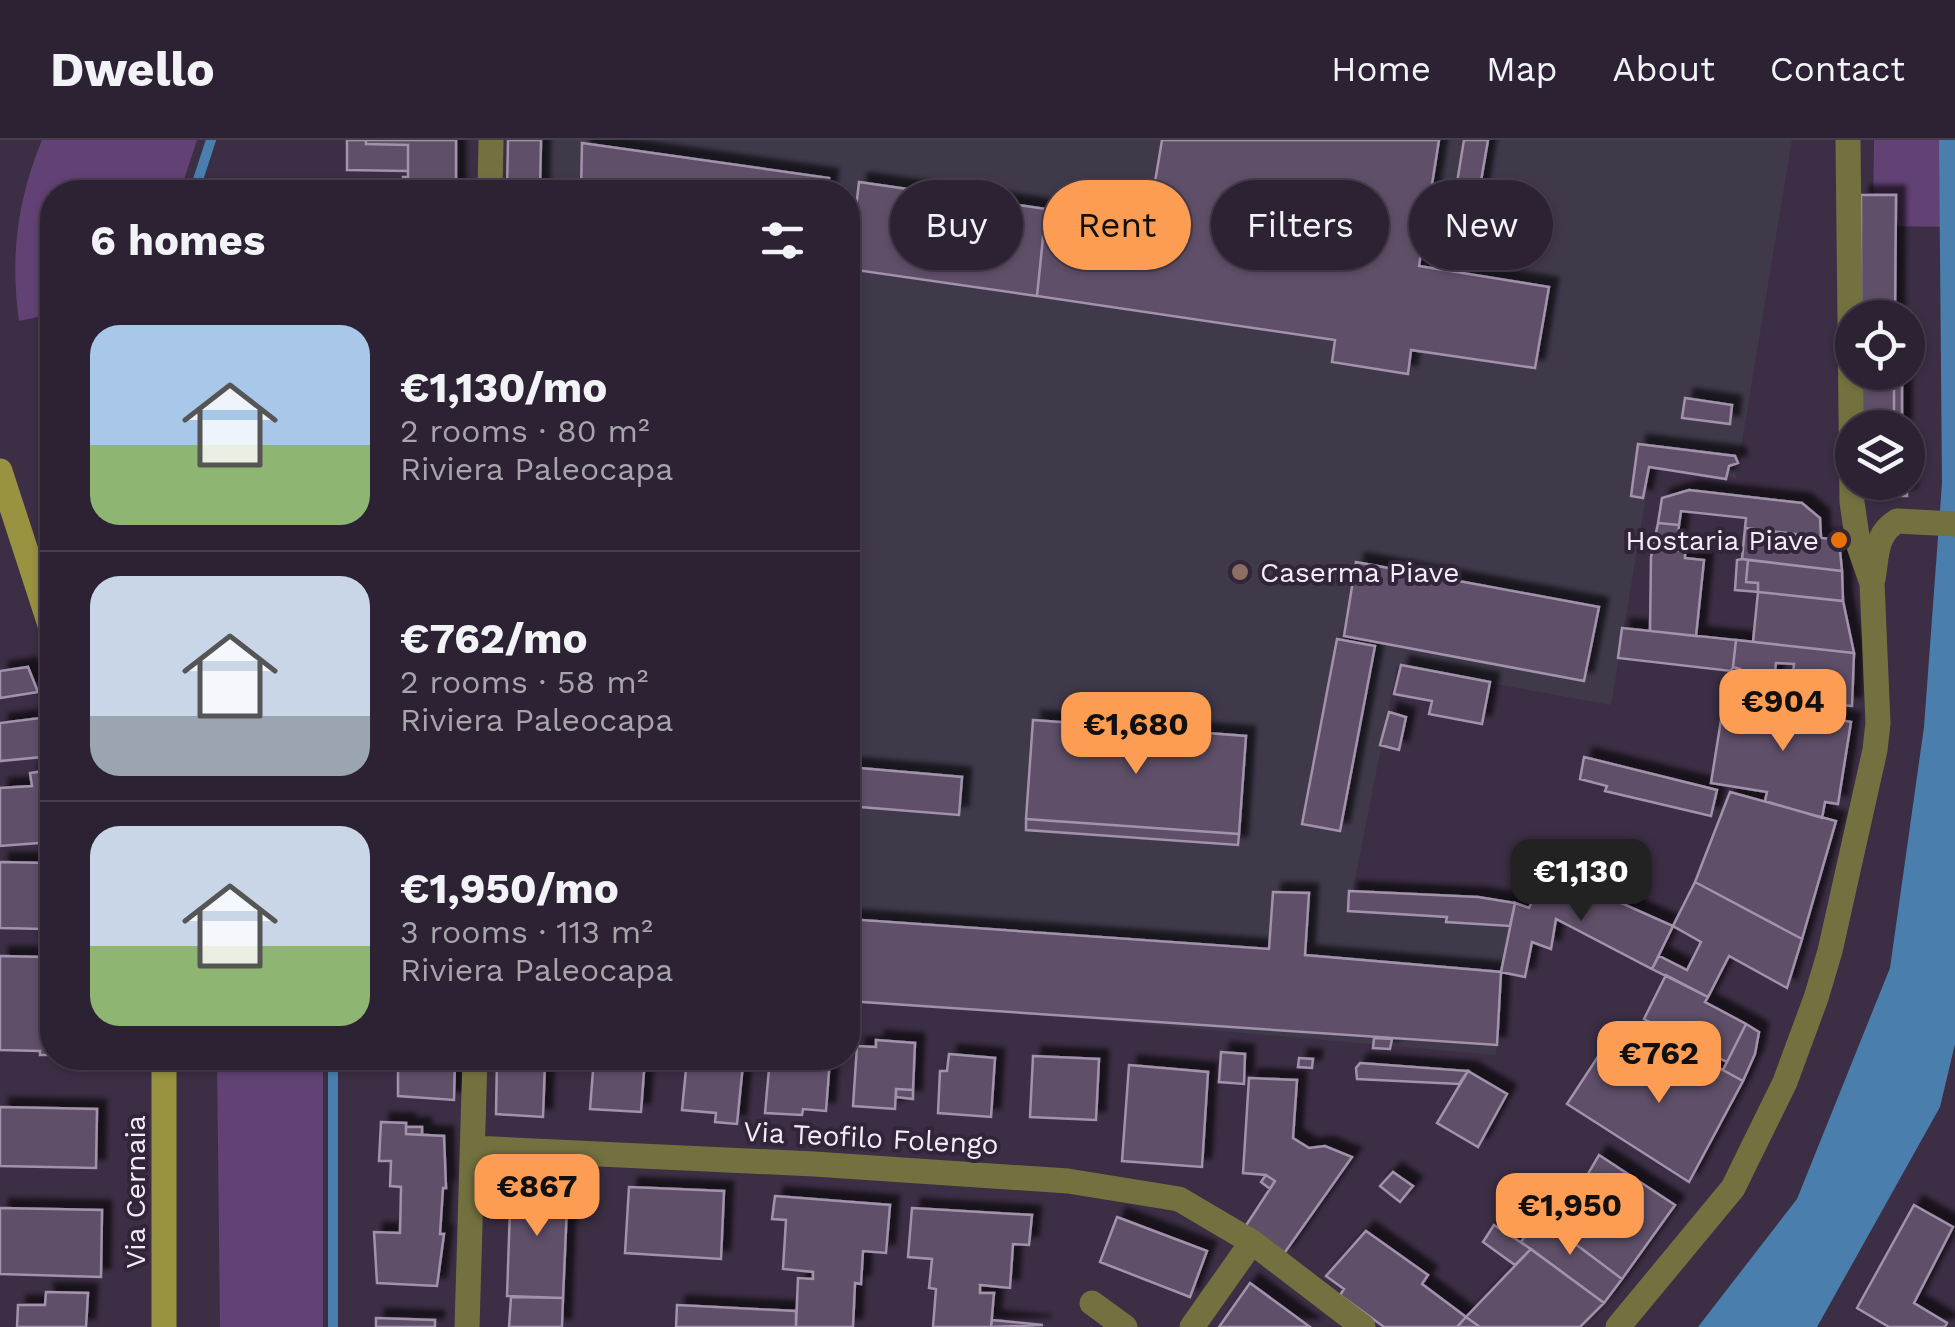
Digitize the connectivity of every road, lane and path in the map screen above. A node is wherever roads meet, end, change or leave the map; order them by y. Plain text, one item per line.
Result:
1 (491, 140) edge
2 (1848, 140) edge
3 (490, 180) edge
4 (0, 471) edge
5 (1955, 524) edge
6 (1872, 583) junction
7 (40, 594) edge
8 (164, 1070) edge
9 (474, 1070) edge
10 (473, 1148) junction
11 (1252, 1242) junction
12 (1092, 1303) dead end
13 (164, 1327) edge
14 (467, 1327) edge
15 (1125, 1327) edge
16 (1192, 1327) edge
17 (1363, 1327) edge
18 (1618, 1327) edge

1 - 3 street
2 - 6 street
4 - 7 main road
5 - 6 street
6 - 18 street
8 - 13 main road, Via Cernaia
9 - 10 street
10 - 11 street, Via Teofilo Folengo
10 - 14 street
11 - 16 street
11 - 17 street, Via Teofilo Folengo
12 - 15 street

